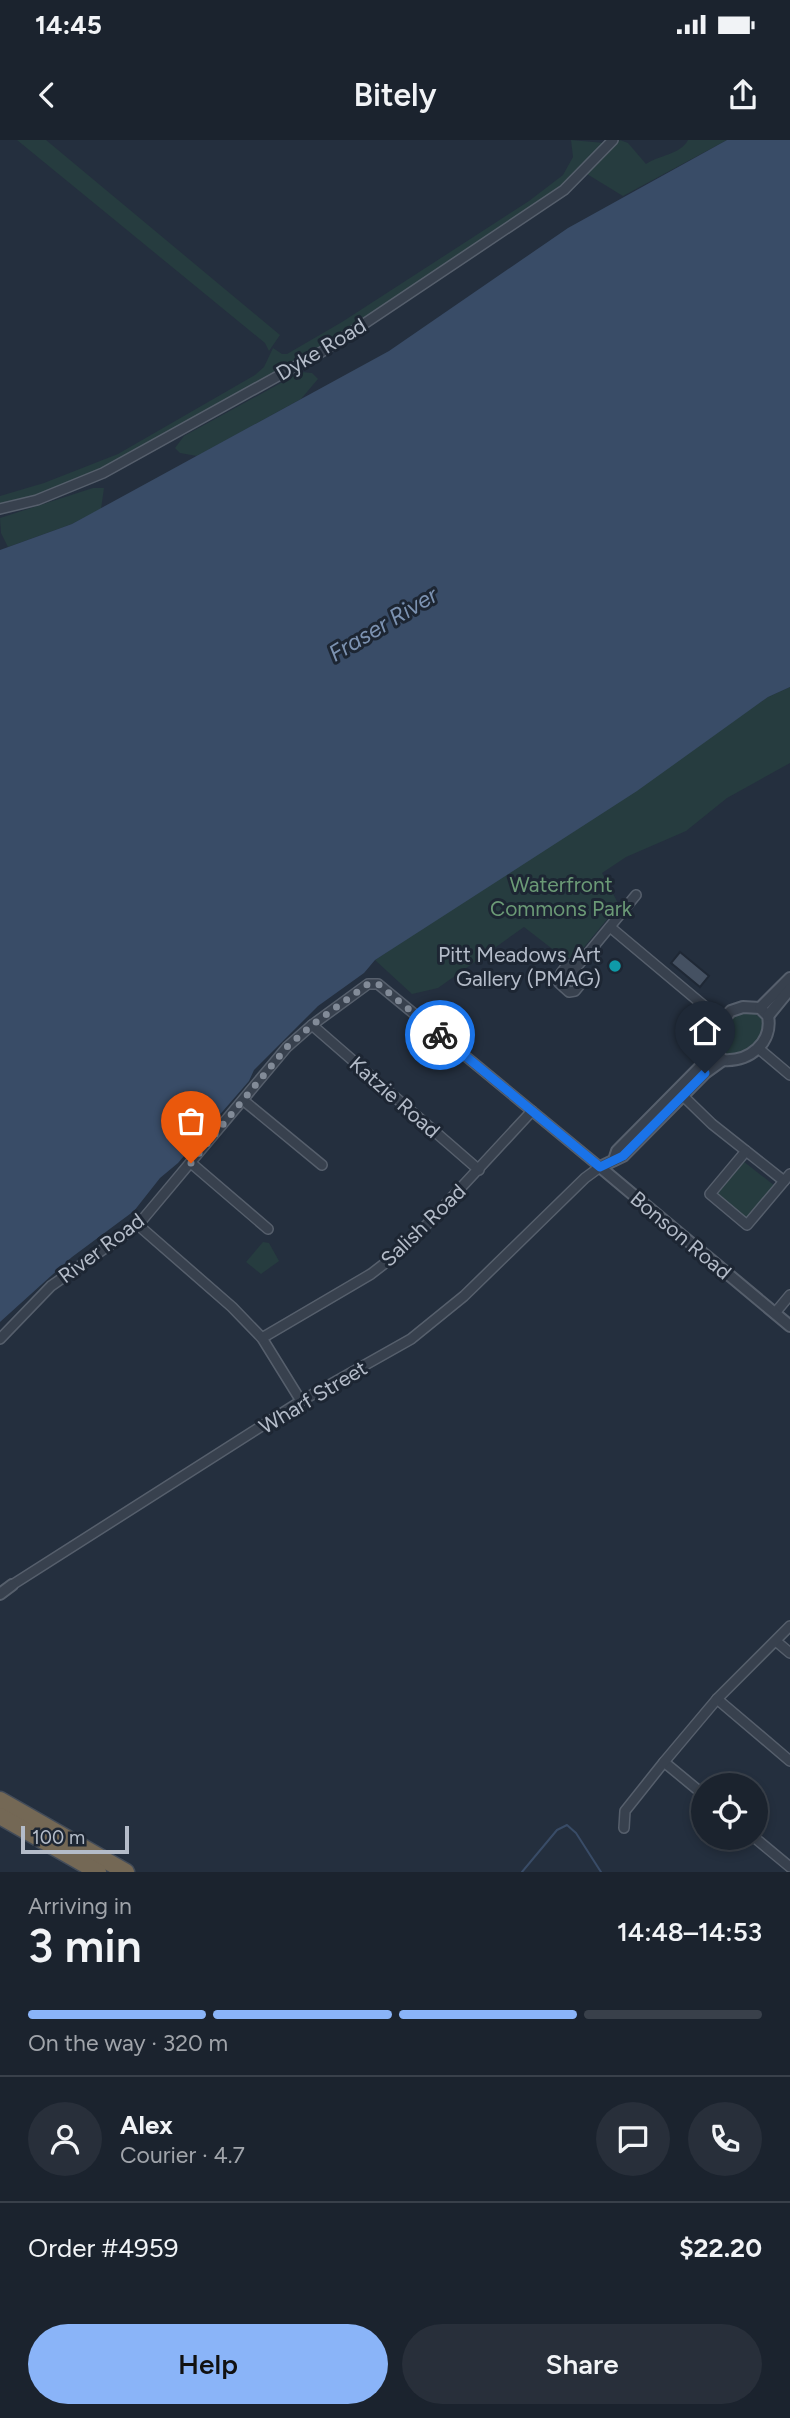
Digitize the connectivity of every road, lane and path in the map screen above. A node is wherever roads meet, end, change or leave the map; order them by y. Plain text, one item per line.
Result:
1 (613, 140) edge
2 (0, 509) edge
3 (636, 895) dead end
4 (610, 927) junction
5 (575, 969) dead end
6 (790, 978) edge
7 (378, 984) joint
8 (790, 989) edge
9 (764, 1012) junction
10 (722, 1020) junction
11 (312, 1025) junction
12 (758, 1048) junction
13 (713, 1049) junction
14 (723, 1060) junction
15 (790, 1075) edge
16 (680, 1093) junction
17 (243, 1100) junction
18 (532, 1111) junction
19 (747, 1151) junction
20 (191, 1163) junction
21 (322, 1165) dead end
22 (600, 1167) junction
23 (479, 1170) junction
24 (787, 1178) edge
25 (138, 1225) junction
26 (268, 1229) dead end
27 (790, 1295) edge
28 (775, 1313) junction
29 (790, 1326) edge
30 (262, 1338) junction
31 (0, 1339) edge
32 (301, 1401) junction
33 (12, 1585) joint
34 (0, 1594) edge
35 (790, 1626) edge
36 (776, 1642) junction
37 (790, 1653) edge
38 (717, 1699) junction
39 (790, 1761) edge
40 (664, 1762) junction
41 (691, 1784) edge
42 (0, 1800) edge
43 (0, 1816) edge
44 (624, 1828) dead end
45 (768, 1849) edge
46 (790, 1867) edge
47 (98, 1872) edge
48 (126, 1872) edge

1 - 2 street, Dyke Road
3 - 4 street
4 - 5 street
4 - 10 street
6 - 9 street
7 - 11 street, River Road
7 - 18 street, Bonson Road
8 - 9 street
9 - 10 street
9 - 12 street
10 - 13 street
11 - 17 street, River Road
11 - 23 street, Katzie Road
12 - 14 street
12 - 15 street
13 - 14 street
13 - 16 street
14 - 16 street
16 - 19 street
16 - 22 street
17 - 20 street, River Road
17 - 21 street
18 - 22 street, Bonson Road
18 - 23 street, Salish Road
19 - 24 street
19 - 24 street
20 - 25 street, River Road
20 - 26 street
22 - 28 street, Bonson Road
22 - 32 street, Wharf Street
23 - 30 street, Salish Road
25 - 30 street
25 - 31 street, River Road
27 - 28 street
28 - 29 street, Bonson Road
30 - 32 street
32 - 33 street, Wharf Street
33 - 34 street, Wharf Street
35 - 36 street
36 - 37 street
36 - 38 street
38 - 39 street
38 - 40 street
40 - 41 street
40 - 44 street
42 - 48 highway
43 - 47 highway
45 - 46 street

